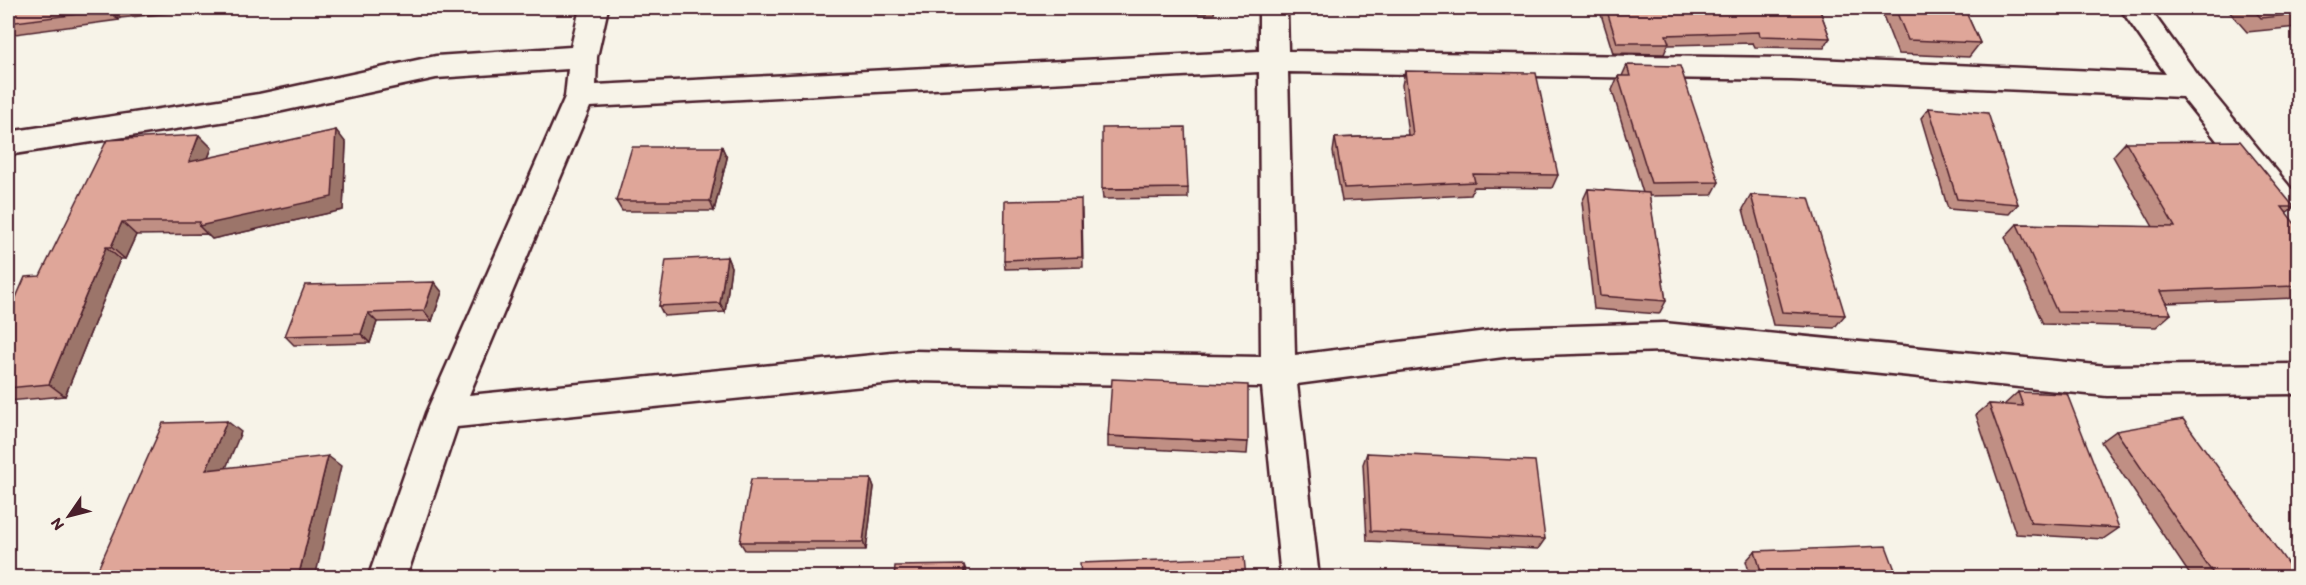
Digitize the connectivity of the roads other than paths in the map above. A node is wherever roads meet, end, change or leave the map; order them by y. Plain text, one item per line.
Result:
1 (594, 8) edge
2 (1273, 8) edge
3 (2134, 8) edge
4 (583, 57) junction
5 (1274, 61) junction
6 (2190, 86) junction
7 (579, 97) junction
8 (8, 143) edge
9 (2298, 219) edge
10 (1278, 372) junction
11 (2298, 379) edge
12 (444, 413) junction
13 (387, 578) edge
14 (1300, 578) edge

1 - 4 street
2 - 5 street
3 - 6 street
4 - 7 street
4 - 8 street
5 - 6 street
5 - 7 street
5 - 10 street
6 - 9 street
7 - 12 street
10 - 11 street
10 - 12 street
10 - 14 street
12 - 13 street

